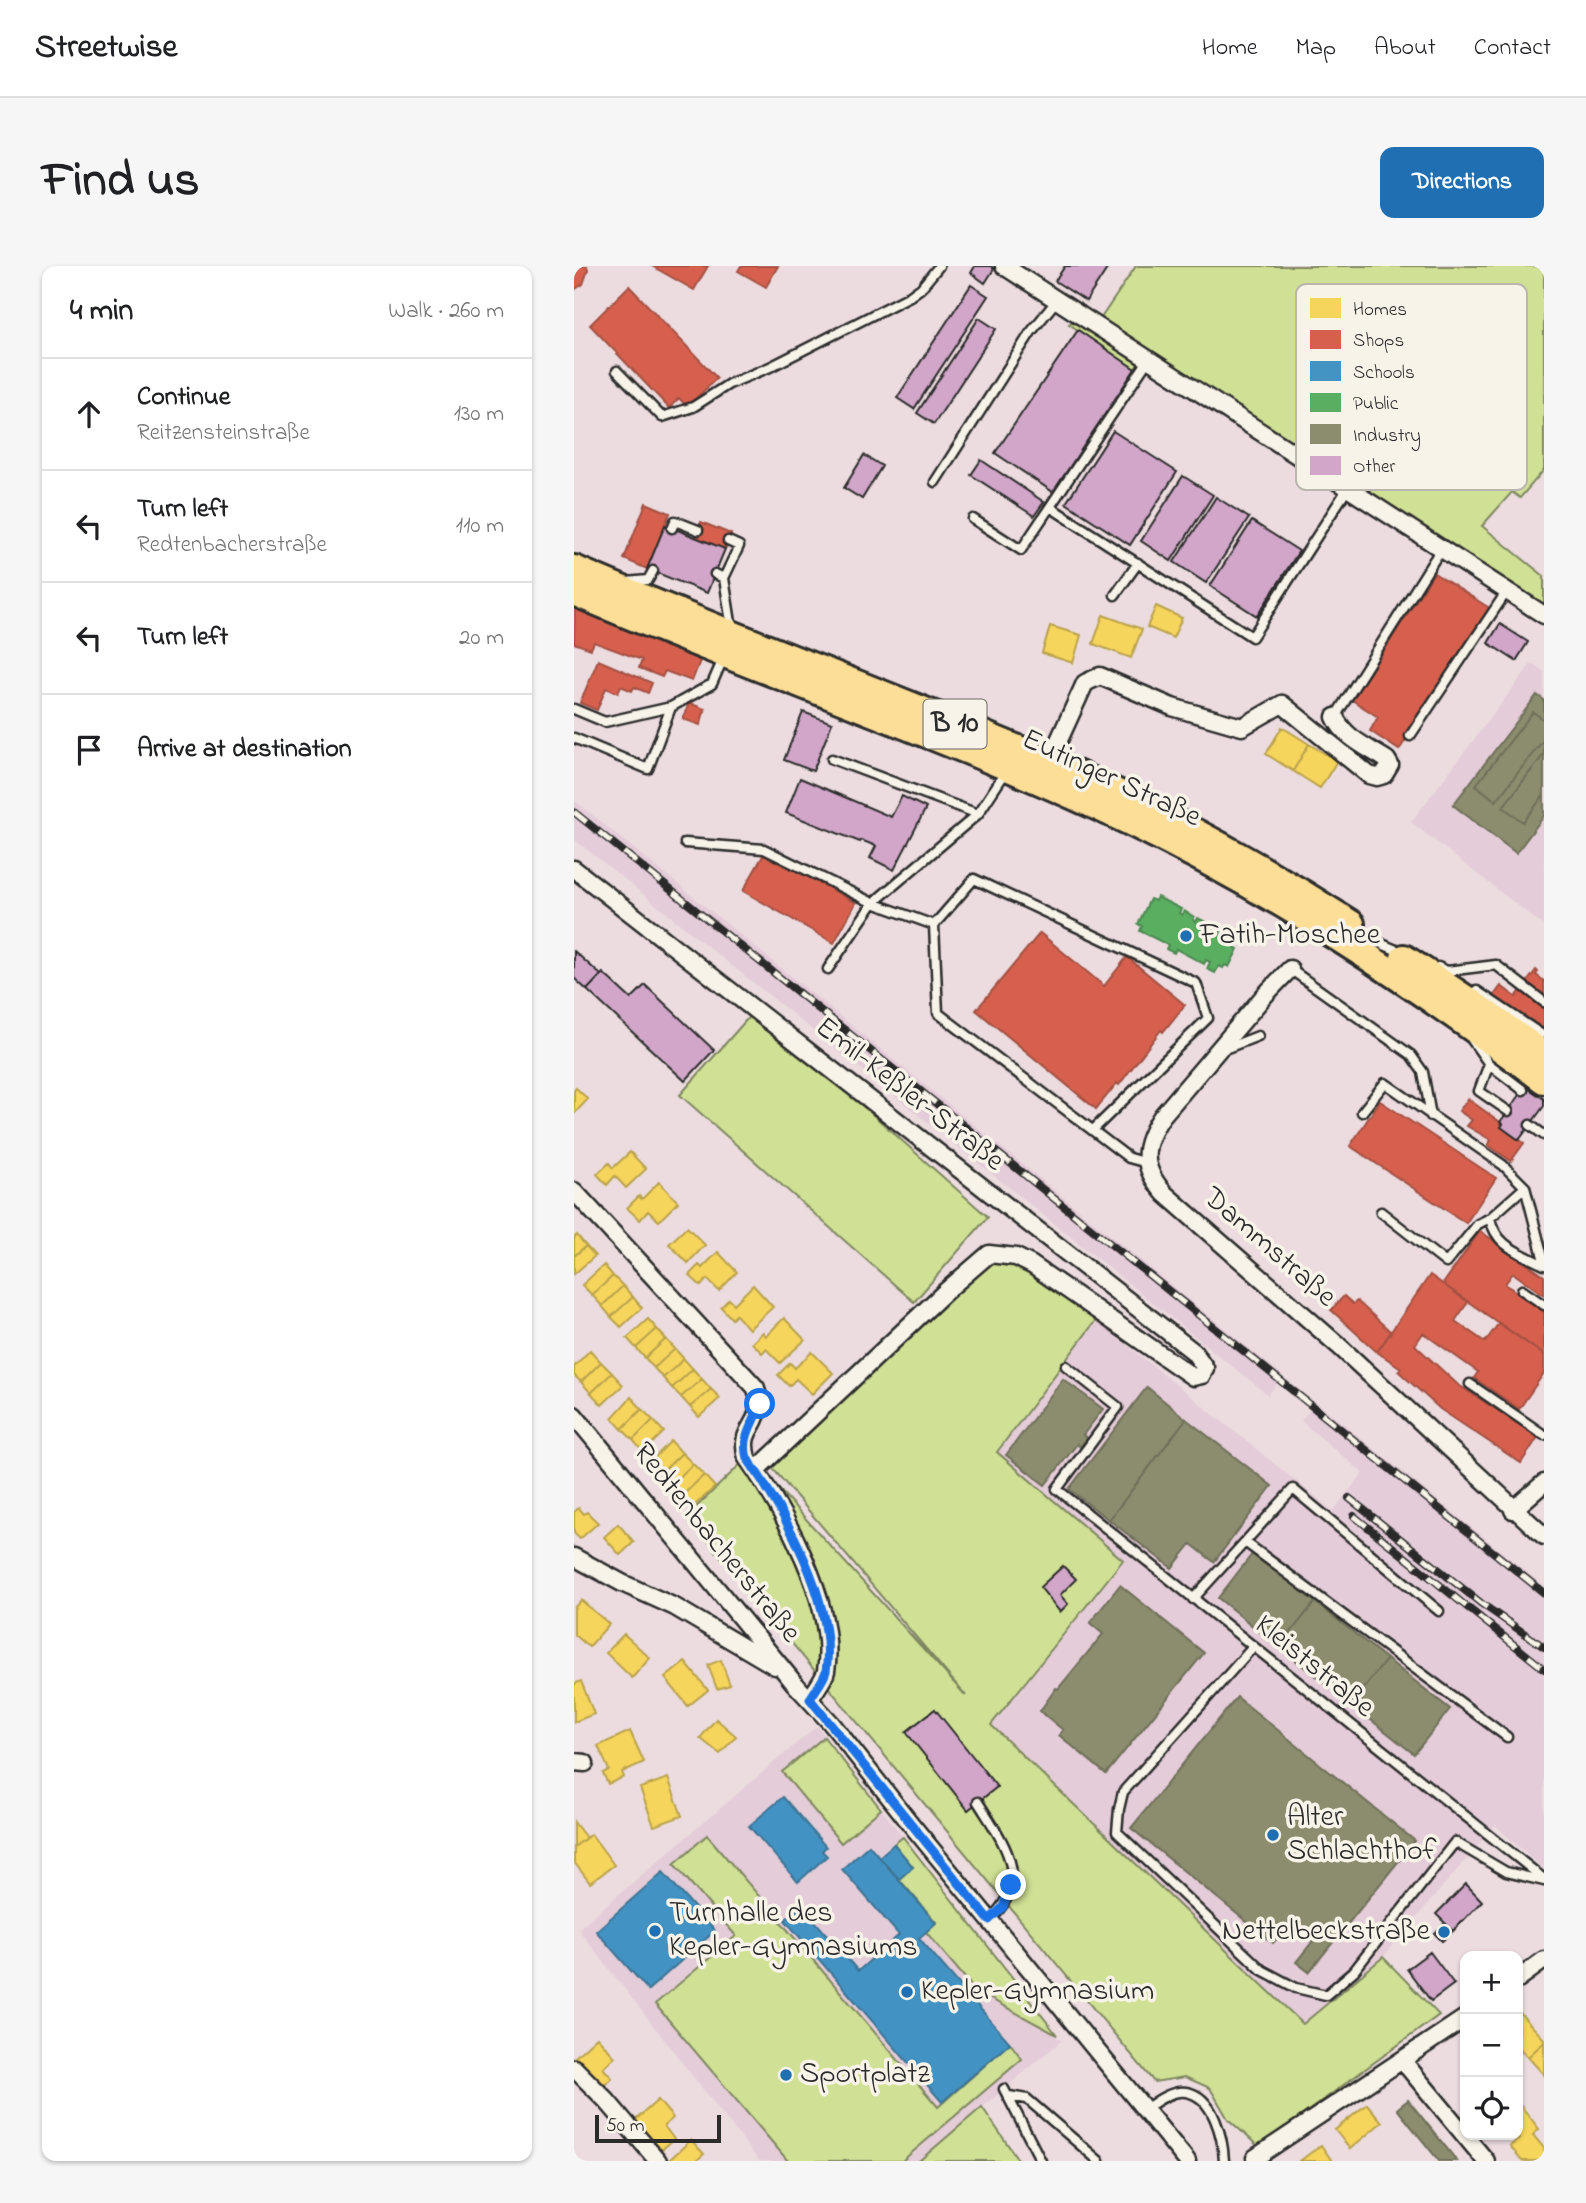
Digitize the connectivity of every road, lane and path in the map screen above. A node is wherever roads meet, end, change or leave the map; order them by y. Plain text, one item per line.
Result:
1 (939, 266) edge
2 (1004, 266) edge
3 (1057, 300) junction
4 (1149, 359) junction
5 (617, 371) dead end
6 (1296, 454) edge
7 (935, 482) dead end
8 (1347, 490) edge
9 (1351, 490) edge
10 (1050, 507) junction
11 (973, 519) dead end
12 (672, 528) dead end
13 (698, 530) dead end
14 (728, 541) dead end
15 (1441, 548) junction
16 (1138, 563) junction
17 (574, 569) edge
18 (653, 571) dead end
19 (715, 574) dead end
20 (724, 578) junction
21 (607, 583) junction
22 (1507, 591) junction
23 (574, 592) edge
24 (1115, 595) dead end
25 (1544, 615) edge
26 (729, 644) junction
27 (671, 707) junction
28 (574, 709) edge
29 (1335, 717) joint
30 (1410, 736) dead end
31 (574, 738) edge
32 (832, 759) dead end
33 (1049, 762) junction
34 (1009, 767) junction
35 (978, 814) junction
36 (685, 843) dead end
37 (574, 869) edge
38 (873, 903) junction
39 (934, 925) junction
40 (1382, 944) junction
41 (828, 969) dead end
42 (1290, 969) joint
43 (1447, 971) junction
44 (1457, 978) dead end
45 (1468, 985) dead end
46 (1544, 1002) edge
47 (1453, 1012) junction
48 (1258, 1036) dead end
49 (1543, 1038) edge
50 (1216, 1052) junction
51 (1489, 1065) junction
52 (1534, 1085) edge
53 (1508, 1111) dead end
54 (1362, 1112) dead end
55 (1431, 1116) junction
56 (1530, 1125) dead end
57 (1093, 1130) junction
58 (1544, 1135) edge
59 (1147, 1163) junction
60 (1525, 1187) junction
61 (574, 1191) edge
62 (1381, 1212) dead end
63 (1490, 1218) junction
64 (1544, 1263) edge
65 (1522, 1290) dead end
66 (1544, 1305) edge
67 (1066, 1366) dead end
68 (1470, 1384) dead end
69 (574, 1415) edge
70 (1544, 1435) edge
71 (756, 1471) junction
72 (1544, 1483) edge
73 (1513, 1510) junction
74 (1544, 1536) edge
75 (1245, 1542) junction
76 (574, 1557) edge
77 (1193, 1600) junction
78 (1439, 1611) dead end
79 (1253, 1647) junction
80 (795, 1684) junction
81 (810, 1699) junction
82 (1507, 1737) dead end
83 (978, 1802) dead end
84 (1544, 1880) edge
85 (989, 1920) junction
86 (1544, 1960) edge
87 (1523, 1975) edge
88 (1460, 2021) edge
89 (1402, 2060) junction
90 (574, 2068) edge
91 (1146, 2109) junction
92 (1255, 2158) dead end
93 (657, 2161) edge
94 (1041, 2161) edge
95 (1099, 2161) edge
96 (1187, 2161) edge
97 (1224, 2161) edge
98 (1486, 2161) edge

1 - 5 lane
2 - 3 street
3 - 4 street
3 - 7 lane
4 - 6 street
4 - 10 lane
8 - 16 lane
9 - 15 street
10 - 11 lane
10 - 16 lane
12 - 13 lane
14 - 20 lane
15 - 22 street
15 - 29 lane
16 - 24 lane
17 - 21 main road, Eutinger Straße / B 10
18 - 21 lane
19 - 20 lane
20 - 26 lane
21 - 26 main road, Eutinger Straße / B 10
22 - 25 street
22 - 30 lane
23 - 26 main road, Eutinger Straße / B 10
26 - 27 lane
26 - 33 main road, Eutinger Straße / B 10
26 - 34 main road, Eutinger Straße / B 10
27 - 28 lane
27 - 31 lane
29 - 33 street
32 - 35 lane
33 - 40 main road, Eutinger Straße / B 10
34 - 35 lane
34 - 47 main road, Eutinger Straße / B 10
35 - 38 lane
36 - 38 lane
37 - 71 street, Emil-Keßler-Straße
38 - 39 lane
38 - 41 lane
39 - 57 lane
39 - 57 lane
40 - 43 lane
40 - 49 main road, Eutinger Straße / B 10
42 - 50 street
42 - 55 lane
43 - 44 lane
43 - 46 lane
45 - 49 lane
47 - 51 lane
47 - 52 main road, Eutinger Straße / B 10
48 - 50 lane
50 - 59 street
51 - 52 lane
51 - 53 lane
54 - 55 lane
55 - 60 lane
56 - 58 lane
57 - 59 lane
59 - 73 street, Dammstraße
60 - 63 lane
60 - 64 lane
61 - 71 street
62 - 63 lane
63 - 64 lane
65 - 66 lane
67 - 77 lane, Kleiststraße
68 - 70 lane
69 - 80 street, Redtenbacherstraße
71 - 81 street
72 - 73 street
73 - 74 street, Dammstraße
75 - 77 lane
75 - 78 lane
75 - 82 lane, Kleiststraße
76 - 80 street
77 - 79 lane, Kleiststraße
79 - 84 lane, Kleiststraße
79 - 84 lane
80 - 81 street, Redtenbacherstraße
81 - 85 street, Redtenbacherstraße
83 - 85 lane
85 - 91 street, Redtenbacherstraße
86 - 87 street
88 - 89 street
89 - 92 street
89 - 98 street
90 - 93 street
91 - 96 street, Redtenbacherstraße
91 - 97 lane
94 - 95 lane

